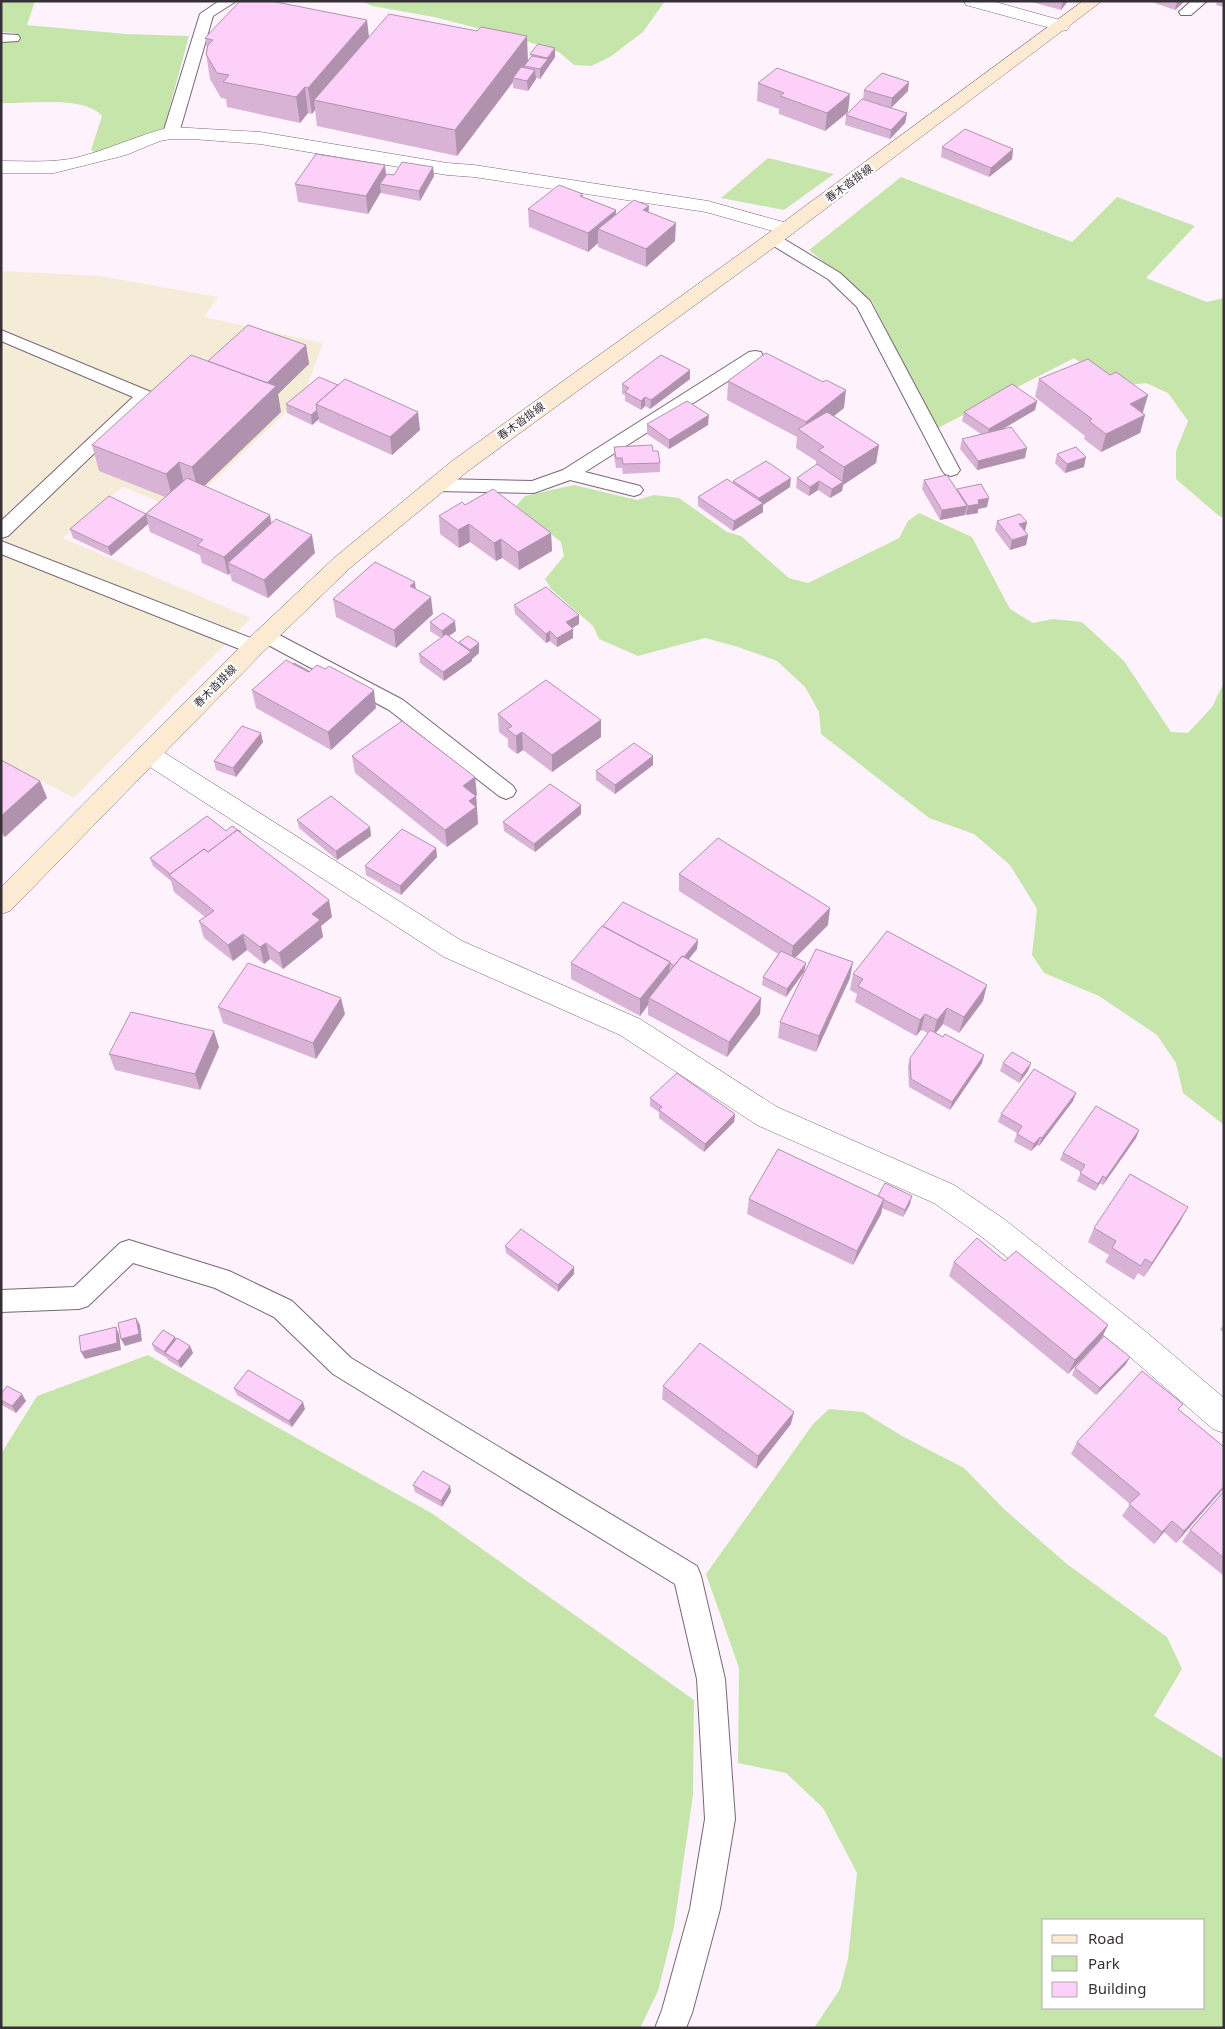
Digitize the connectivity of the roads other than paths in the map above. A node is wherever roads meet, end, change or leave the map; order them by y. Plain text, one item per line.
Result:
1 (972, 1) edge
2 (1094, 1) edge
3 (1200, 1) edge
4 (228, 2) edge
5 (1186, 12) dead end
6 (1061, 26) junction
7 (171, 133) junction
8 (1, 167) edge
9 (780, 234) junction
10 (1, 335) edge
11 (755, 356) dead end
12 (951, 470) dead end
13 (569, 474) junction
14 (437, 485) junction
15 (634, 490) dead end
16 (1, 532) edge
17 (1, 546) edge
18 (260, 641) junction
19 (148, 754) junction
20 (506, 791) dead end
21 (10, 887) edge
22 (1, 904) edge
23 (1, 1301) edge
24 (1224, 1418) edge
25 (670, 2028) edge

1 - 6 street
2 - 6 main road, 春木沓掛線
3 - 5 lane
4 - 7 lane
6 - 9 main road, 春木沓掛線
7 - 8 street
7 - 9 street
9 - 12 lane
9 - 14 main road, 春木沓掛線
10 - 16 lane
11 - 13 lane
13 - 14 lane
13 - 15 lane
14 - 18 main road, 春木沓掛線
17 - 18 lane
18 - 19 main road, 春木沓掛線
18 - 20 lane
19 - 21 main road, 春木沓掛線
19 - 24 street
21 - 22 main road, 春木沓掛線
23 - 25 lane

